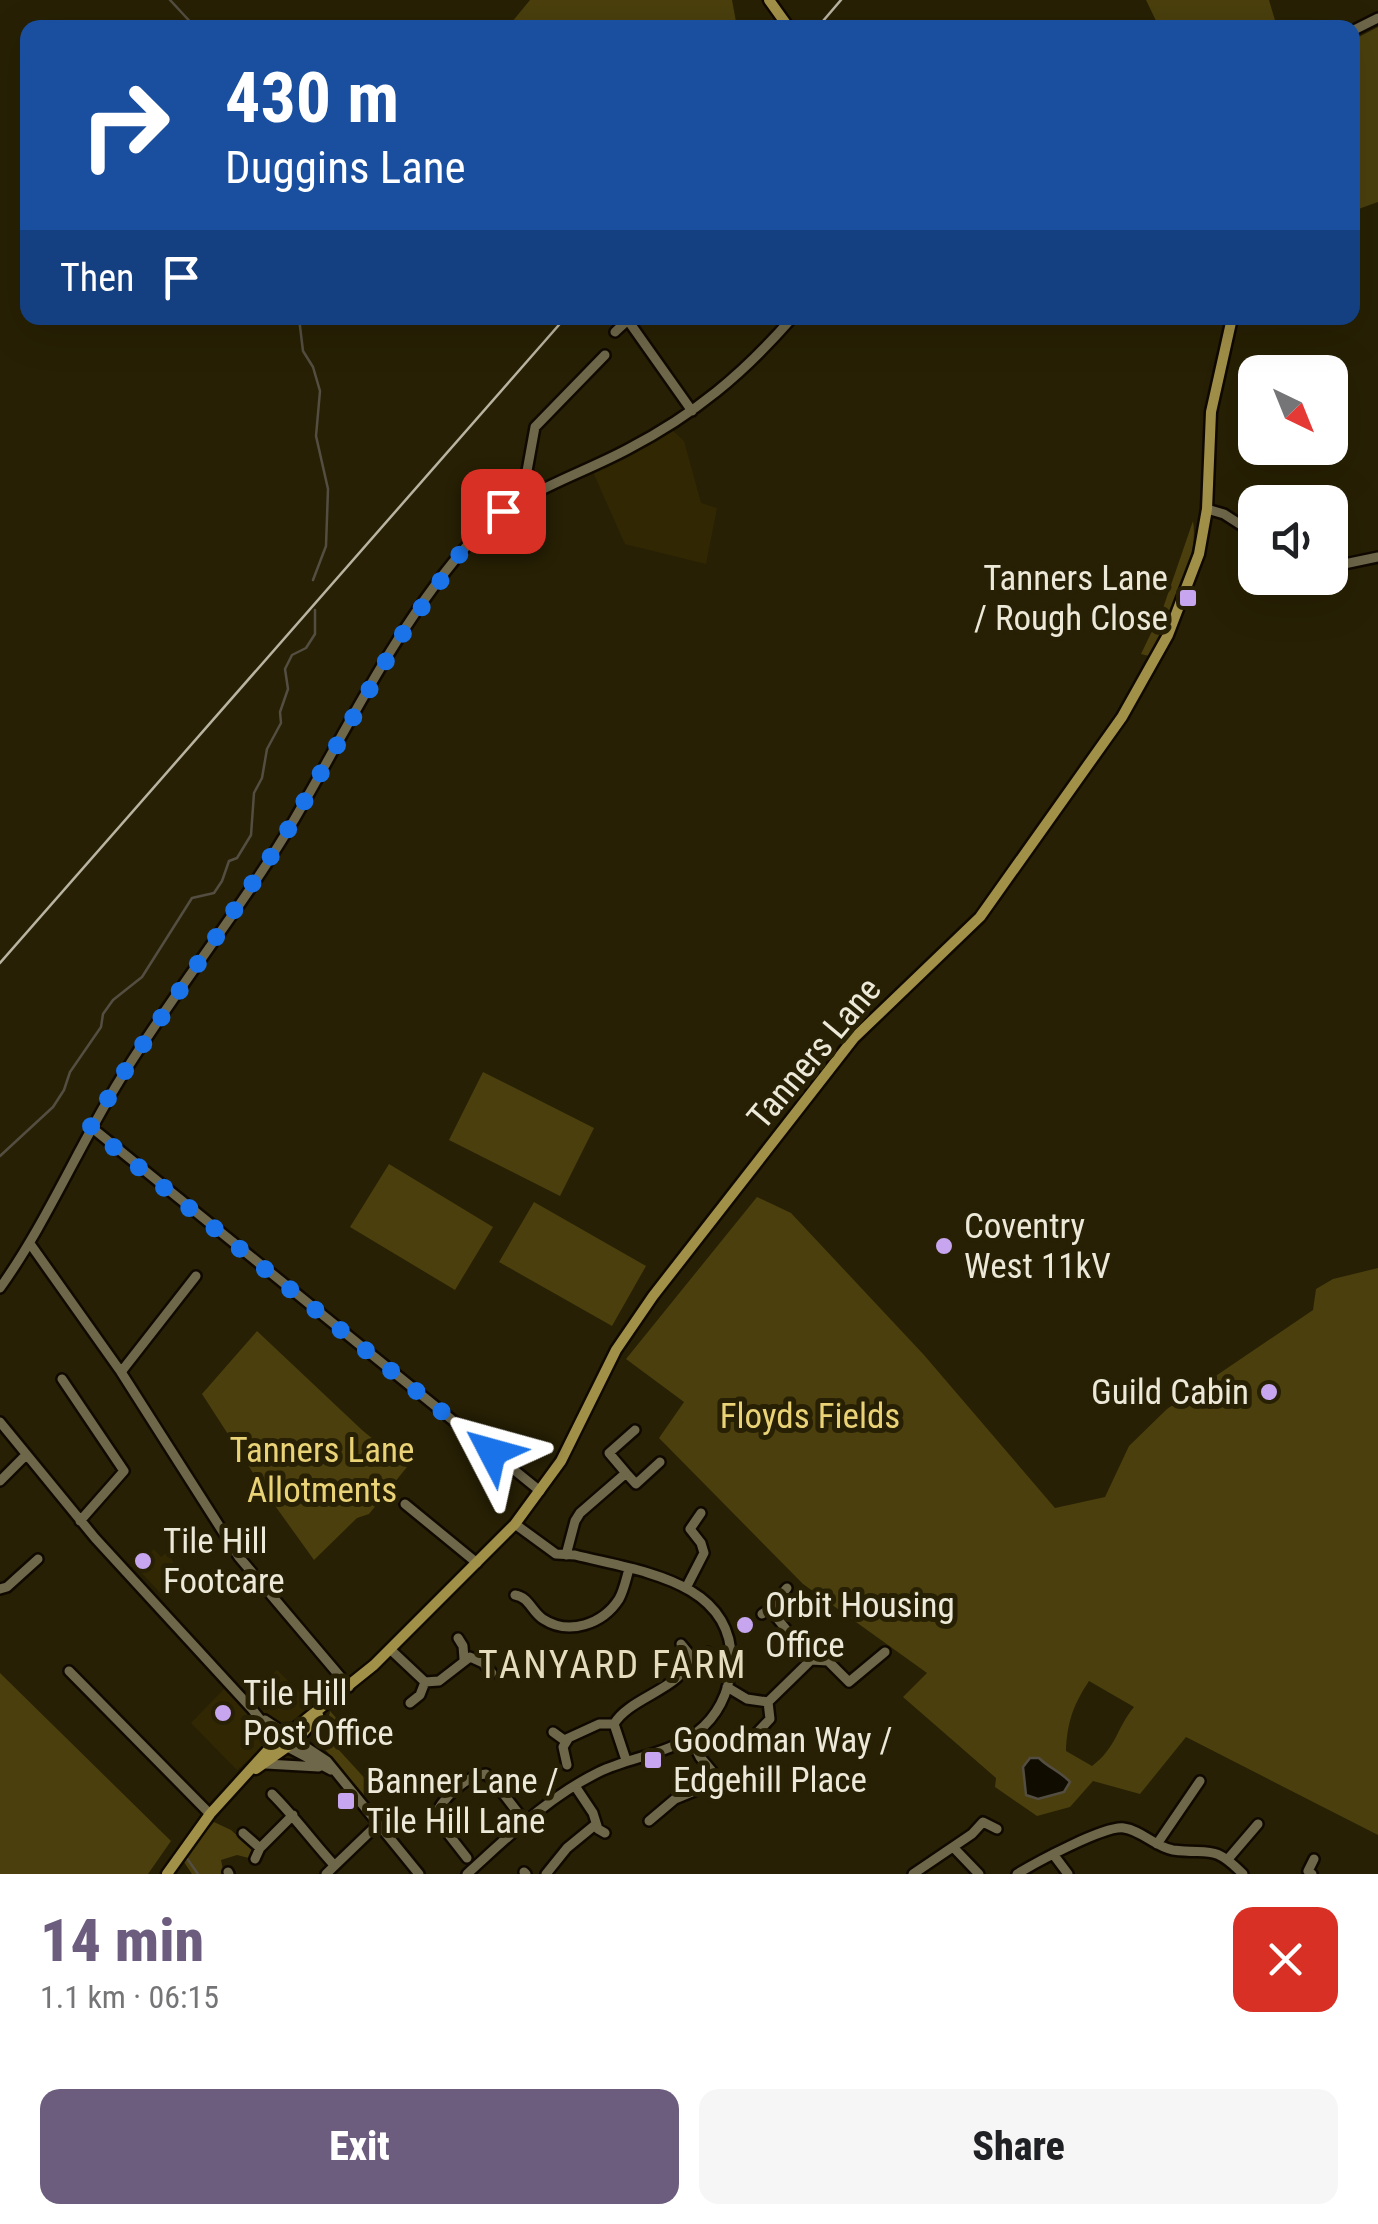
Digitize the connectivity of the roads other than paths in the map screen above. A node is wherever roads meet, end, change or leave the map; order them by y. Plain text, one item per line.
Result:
1 (622, 325) edge
2 (633, 325) edge
3 (786, 325) edge
4 (1230, 325) edge
5 (615, 332) dead end
6 (609, 371) dead end
7 (692, 410) junction
8 (539, 491) junction
9 (1208, 509) junction
10 (1238, 523) edge
11 (1378, 558) edge
12 (1348, 564) edge
13 (90, 1128) junction
14 (31, 1245) junction
15 (196, 1276) dead end
16 (0, 1288) edge
17 (121, 1372) junction
18 (62, 1378) dead end
19 (0, 1422) edge
20 (634, 1430) dead end
21 (25, 1456) junction
22 (660, 1462) dead end
23 (626, 1473) junction
24 (0, 1481) edge
25 (540, 1491) junction
26 (405, 1504) dead end
27 (701, 1513) dead end
28 (80, 1521) junction
29 (515, 1524) junction
30 (691, 1532) junction
31 (680, 1536) dead end
32 (566, 1555) junction
33 (38, 1558) dead end
34 (476, 1563) junction
35 (629, 1570) junction
36 (528, 1586) dead end
37 (687, 1586) junction
38 (786, 1588) dead end
39 (0, 1589) edge
40 (458, 1638) dead end
41 (681, 1644) dead end
42 (390, 1650) junction
43 (707, 1652) dead end
44 (886, 1652) dead end
45 (690, 1659) junction
46 (464, 1660) junction
47 (811, 1660) junction
48 (69, 1671) dead end
49 (492, 1673) dead end
50 (425, 1682) junction
51 (349, 1687) junction
52 (727, 1687) junction
53 (768, 1702) junction
54 (410, 1704) dead end
55 (614, 1724) junction
56 (553, 1732) dead end
57 (738, 1735) dead end
58 (690, 1737) junction
59 (754, 1737) junction
60 (568, 1739) junction
61 (288, 1741) junction
62 (754, 1748) dead end
63 (626, 1760) junction
64 (266, 1764) junction
65 (567, 1765) dead end
66 (332, 1770) junction
67 (250, 1772) junction
68 (716, 1776) junction
69 (1200, 1781) dead end
70 (729, 1785) dead end
71 (574, 1786) junction
72 (272, 1794) dead end
73 (648, 1804) dead end
74 (210, 1814) junction
75 (293, 1815) junction
76 (525, 1822) junction
77 (378, 1824) junction
78 (1258, 1824) dead end
79 (595, 1825) junction
80 (997, 1829) dead end
81 (243, 1832) dead end
82 (605, 1833) dead end
83 (1156, 1844) junction
84 (953, 1847) junction
85 (260, 1848) junction
86 (1053, 1854) junction
87 (468, 1858) dead end
88 (1228, 1858) junction
89 (1314, 1859) dead end
90 (256, 1860) dead end
91 (334, 1865) junction
92 (1308, 1873) edge
93 (167, 1874) edge
94 (326, 1874) edge
95 (420, 1874) edge
96 (467, 1874) edge
97 (546, 1874) edge
98 (913, 1874) edge
99 (979, 1874) edge
100 (1017, 1874) edge
101 (1068, 1874) edge
102 (1243, 1874) edge

1 - 5 street
2 - 7 street
3 - 7 street
4 - 9 main road, Tanners Lane
6 - 8 street
7 - 8 street
8 - 13 street
9 - 10 street
9 - 25 main road, Tanners Lane
11 - 12 street
13 - 14 street
13 - 25 street
14 - 16 street
14 - 17 street
15 - 17 street
17 - 51 street
18 - 28 street
19 - 21 street
20 - 23 street
21 - 24 street
21 - 28 street
22 - 23 street
23 - 32 street
25 - 29 main road, Tanners Lane
26 - 34 street
27 - 30 street
28 - 61 street
29 - 32 street
29 - 34 main road, Tanners Lane
30 - 31 street
30 - 37 street
32 - 35 street
33 - 39 street
34 - 42 main road, Tanners Lane
35 - 36 street
35 - 37 street
37 - 52 street
38 - 47 street
40 - 46 street
41 - 45 street
42 - 50 street
42 - 51 main road, Tanners Lane
43 - 45 street
44 - 47 street
45 - 55 street
46 - 49 street
46 - 50 street
47 - 53 street
48 - 74 street
50 - 54 street
51 - 61 main road, Tanners Lane
52 - 53 street
52 - 58 street
53 - 59 street
55 - 60 street
55 - 63 street
56 - 60 street
57 - 59 street
58 - 63 street
58 - 68 street
59 - 62 street
60 - 65 street
61 - 64 main road
61 - 66 street
61 - 67 main road
63 - 71 street
64 - 66 street
64 - 67 main road
66 - 77 street
67 - 74 main road
68 - 70 street
68 - 73 street
69 - 83 street
71 - 76 street
71 - 79 street
72 - 75 street
74 - 93 main road
75 - 85 street
75 - 91 street
76 - 87 street
76 - 96 street
77 - 91 street
77 - 95 street
78 - 88 street
79 - 82 street
79 - 97 street
80 - 84 street
81 - 85 street
83 - 86 street
83 - 88 street
84 - 98 street
84 - 99 street
85 - 90 street
86 - 100 street
86 - 101 street
88 - 102 street
89 - 92 street
91 - 94 street

